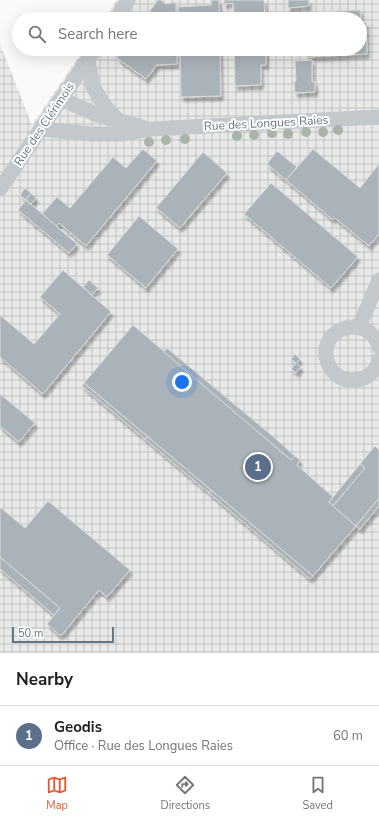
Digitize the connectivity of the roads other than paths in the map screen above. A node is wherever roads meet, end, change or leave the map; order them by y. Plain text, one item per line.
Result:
1 (128, 0) edge
2 (120, 12) edge
3 (91, 56) edge
4 (92, 56) edge
5 (61, 99) junction
6 (379, 117) edge
7 (118, 120) junction
8 (41, 129) junction
9 (152, 129) junction
10 (0, 189) edge
11 (379, 280) edge
12 (359, 327) junction
13 (379, 347) edge
14 (379, 360) edge

1 - 2 street
3 - 5 street, Rue des Clérimois
4 - 7 street
5 - 7 street, Rue des Longues Raies
5 - 8 street, Rue des Clérimois
6 - 9 street, Rue des Longues Raies
7 - 9 street, Rue des Longues Raies
8 - 9 street, Rue des Longues Raies
8 - 10 street, Rue des Clérimois
11 - 12 street
12 - 13 street
12 - 14 street

